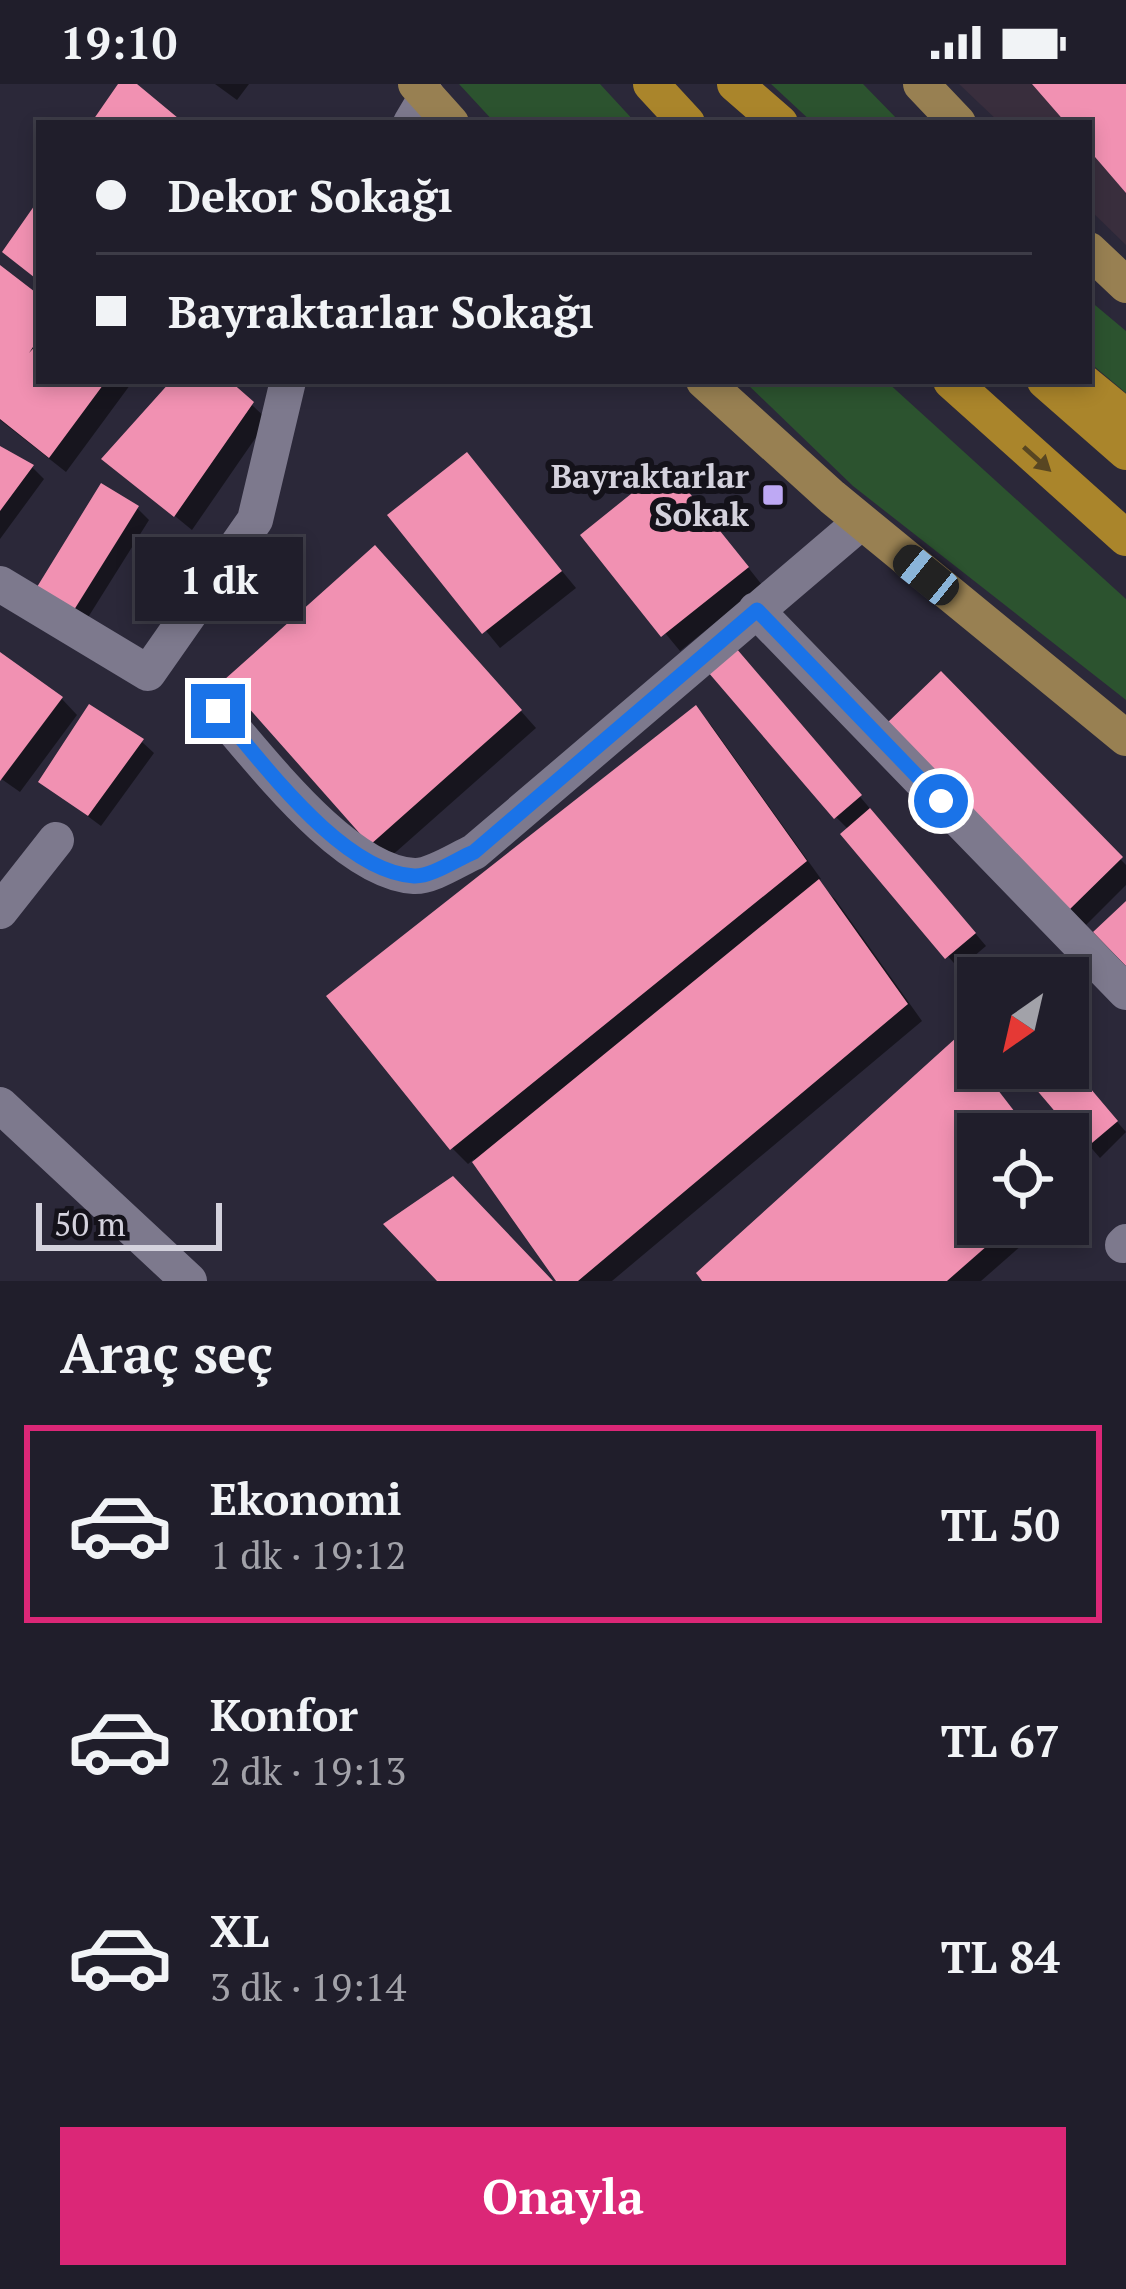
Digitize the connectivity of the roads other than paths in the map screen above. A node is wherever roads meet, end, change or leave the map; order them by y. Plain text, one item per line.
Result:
1 (652, 84) edge
2 (734, 84) edge
3 (920, 84) edge
4 (684, 120) edge
5 (774, 120) edge
6 (955, 120) edge
7 (1092, 253) edge
8 (1126, 286) edge
9 (287, 384) edge
10 (707, 384) edge
11 (954, 384) edge
12 (1048, 384) edge
13 (1086, 384) edge
14 (1126, 417) edge
15 (1126, 452) edge
16 (861, 522) junction
17 (1126, 538) edge
18 (0, 584) edge
19 (757, 610) junction
20 (218, 711) dead end
21 (1126, 738) edge
22 (56, 840) dead end
23 (0, 910) edge
24 (1126, 992) edge
25 (0, 1105) edge
26 (189, 1281) edge

1 - 4 highway
2 - 5 highway
3 - 6 main road
7 - 8 main road
9 - 18 street
10 - 16 main road
11 -> 17 highway
12 - 15 highway
13 - 14 highway
16 - 19 street
16 - 21 main road
19 - 20 street
19 - 24 street
22 - 23 street
25 - 26 street

